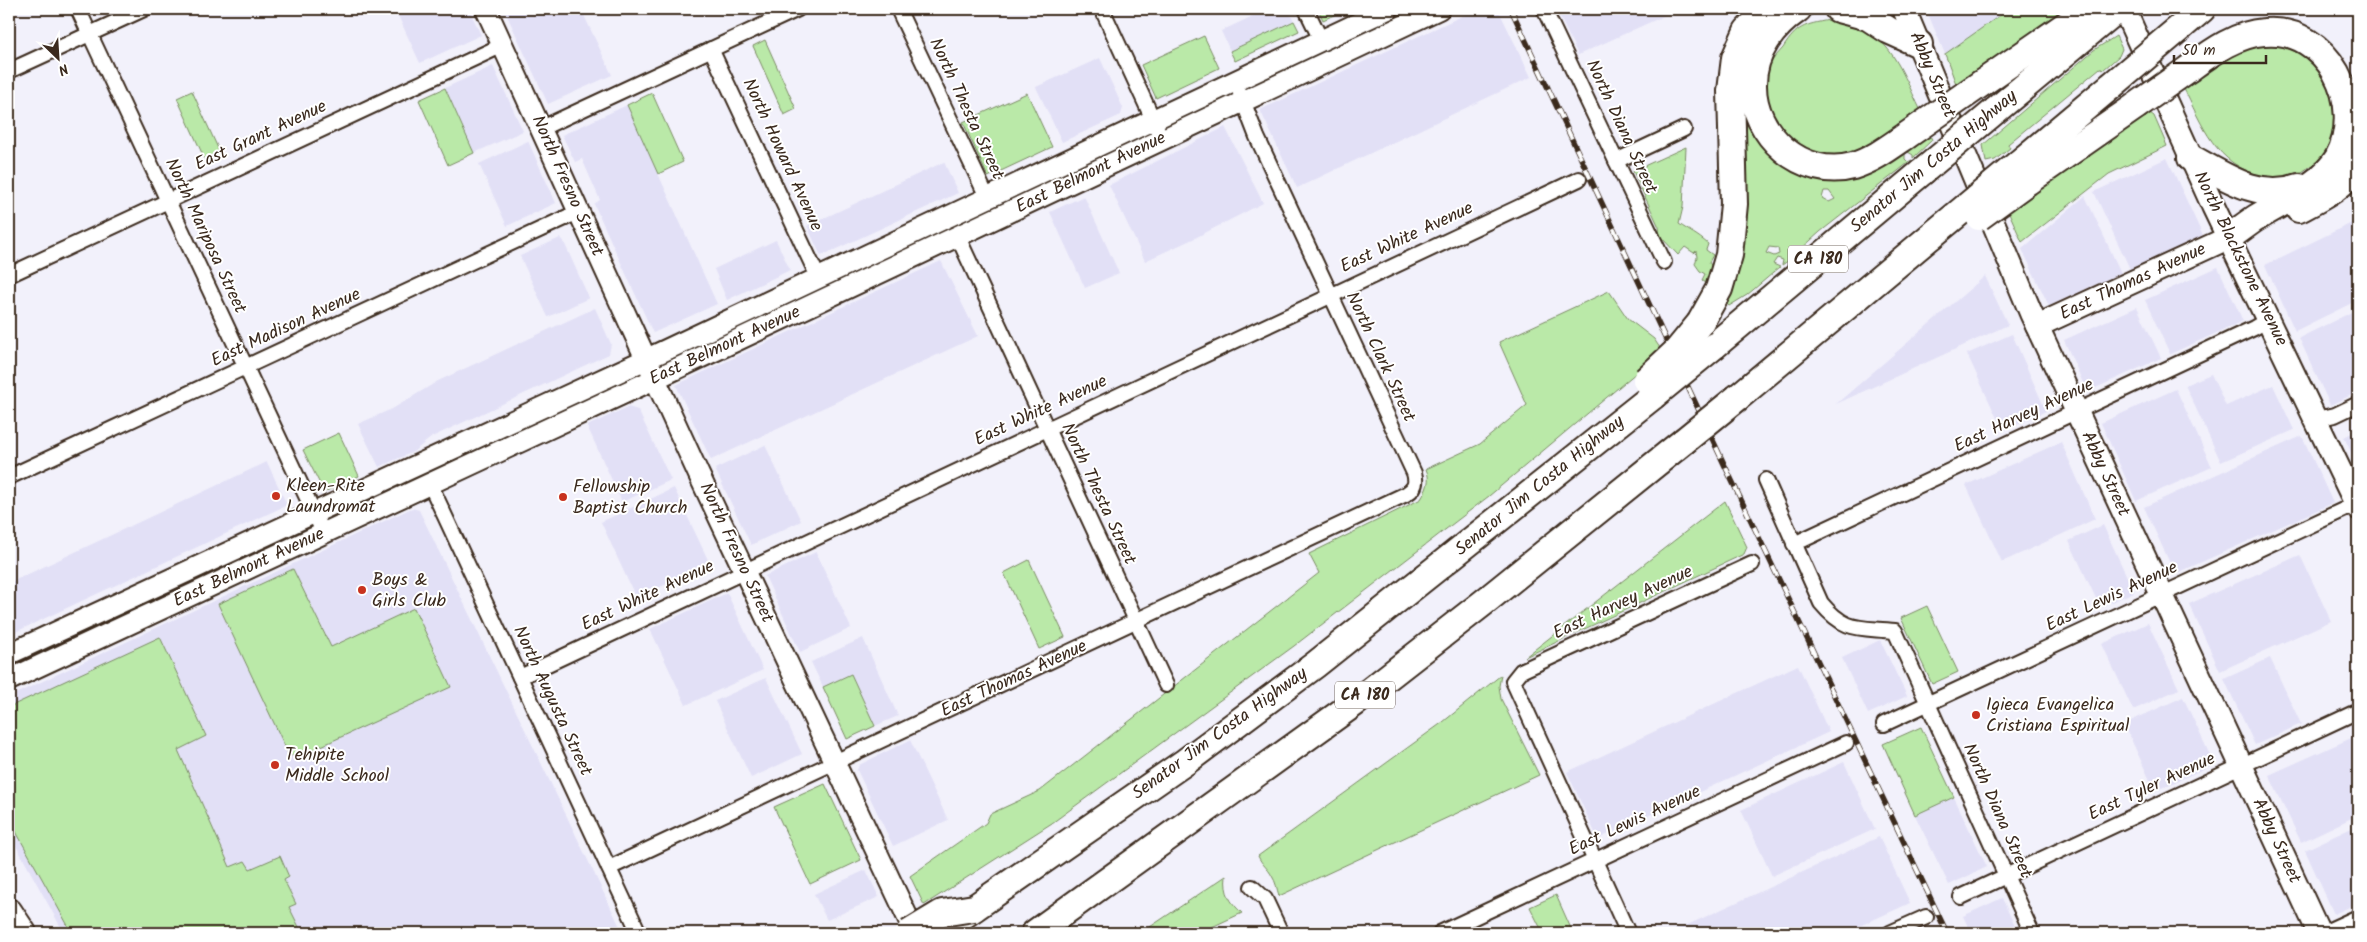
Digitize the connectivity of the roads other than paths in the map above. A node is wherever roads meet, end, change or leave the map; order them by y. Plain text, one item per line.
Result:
1 (78, 9) edge
2 (144, 9) edge
3 (486, 9) edge
4 (798, 9) edge
5 (898, 9) edge
6 (1102, 9) edge
7 (1306, 9) edge
8 (1388, 9) edge
9 (1439, 9) edge
10 (1544, 9) edge
11 (1798, 9) edge
12 (1824, 9) edge
13 (1838, 9) edge
14 (1904, 9) edge
15 (2118, 9) edge
16 (2124, 9) edge
17 (2202, 9) edge
18 (1772, 17) edge
19 (2086, 19) edge
20 (90, 34) junction
21 (1321, 40) junction
22 (1918, 44) junction
23 (503, 45) junction
24 (711, 49) junction
25 (9, 72) edge
26 (1236, 81) junction
27 (1242, 102) junction
28 (1153, 119) junction
29 (542, 128) junction
30 (1684, 129) dead end
31 (1162, 139) junction
32 (2191, 158) junction
33 (1616, 161) junction
34 (2358, 165) edge
35 (2023, 172) junction
36 (2326, 172) junction
37 (1578, 178) dead end
38 (987, 197) junction
39 (168, 200) junction
40 (578, 212) junction
41 (958, 237) junction
42 (2228, 238) junction
43 (1664, 262) dead end
44 (9, 275) edge
45 (818, 277) junction
46 (1330, 296) junction
47 (2268, 319) junction
48 (2037, 326) junction
49 (646, 359) junction
50 (245, 368) junction
51 (655, 379) junction
52 (1650, 388) junction
53 (2358, 404) edge
54 (2076, 412) junction
55 (2317, 419) junction
56 (1047, 429) junction
57 (9, 478) edge
58 (1766, 480) dead end
59 (430, 484) junction
60 (1415, 485) joint
61 (2357, 506) edge
62 (314, 513) junction
63 (324, 534) junction
64 (1794, 544) junction
65 (1752, 564) dead end
66 (745, 571) junction
67 (2160, 595) junction
68 (1136, 621) junction
69 (9, 654) edge
70 (520, 677) junction
71 (9, 680) edge
72 (1166, 685) dead end
73 (1929, 704) junction
74 (2358, 711) edge
75 (1884, 724) dead end
76 (1846, 743) dead end
77 (835, 763) junction
78 (2241, 766) junction
79 (1594, 861) junction
80 (609, 868) junction
81 (2006, 876) junction
82 (1252, 887) dead end
83 (1961, 897) dead end
84 (974, 908) junction
85 (9, 912) edge
86 (1926, 917) dead end
87 (2358, 917) edge
88 (9, 925) edge
89 (13, 933) edge
90 (23, 933) edge
91 (639, 933) edge
92 (909, 933) edge
93 (915, 933) edge
94 (938, 933) edge
95 (1035, 933) edge
96 (1281, 933) edge
97 (1440, 933) edge
98 (1628, 933) edge
99 (1890, 933) edge
100 (2032, 933) edge
101 (2319, 933) edge
102 (2323, 933) edge

1 - 20 street, North Mariposa Street
2 - 20 street
3 - 23 main road, North Fresno Street
4 - 24 street
5 - 38 street, North Thesta Street
6 - 28 street
7 - 21 street
8 - 21 main road, East Belmont Avenue
9 - 27 main road, East Belmont Avenue
10 - 33 street, North Diana Street
11 - 18 highway
12 - 18 highway
13 - 22 highway
14 - 22 main road, Abby Street
15 - 19 highway, Senator Jim Costa Highway / CA 180
16 - 32 main road, North Blackstone Avenue
17 - 35 highway, CA 180, bridge
18 - 19 highway, bridge
18 - 52 highway, bridge
19 - 52 highway, Senator Jim Costa Highway / CA 180, bridge
20 - 25 street
20 - 39 street, North Mariposa Street
21 - 26 main road, East Belmont Avenue
22 - 48 main road, Abby Street
23 - 29 main road, North Fresno Street
23 - 39 street, East Grant Avenue
24 - 29 street
24 - 45 street, North Howard Avenue
26 - 27 street, North Clark Street
26 - 28 main road, East Belmont Avenue
27 - 31 main road, East Belmont Avenue
27 - 46 street, North Clark Street
28 - 31 street
28 - 38 main road, East Belmont Avenue
29 - 40 main road, North Fresno Street
30 - 33 street
31 - 41 main road, East Belmont Avenue
32 - 36 highway
32 - 42 main road, North Blackstone Avenue
33 - 43 street, North Diana Street
34 - 42 highway
35 - 36 highway, bridge
35 - 95 highway, CA 180, bridge
36 - 42 highway
37 - 46 street, East White Avenue
38 - 45 main road, East Belmont Avenue
39 - 44 street, East Grant Avenue
39 - 50 street, North Mariposa Street
40 - 49 main road, North Fresno Street
40 - 50 street, East Madison Avenue
41 - 51 main road, East Belmont Avenue
41 - 56 street, North Thesta Street
42 - 47 main road, North Blackstone Avenue
42 - 48 main road, East Thomas Avenue
45 - 49 main road, East Belmont Avenue
46 - 56 street, East White Avenue
46 - 60 street, North Clark Street
47 - 54 street, East Harvey Avenue
47 - 55 main road, North Blackstone Avenue
48 - 54 main road, Abby Street
49 - 51 main road, North Fresno Street
49 - 62 main road, East Belmont Avenue
50 - 57 street, East Madison Avenue
50 - 62 street, North Mariposa Street
51 - 59 main road, East Belmont Avenue
51 - 66 main road, North Fresno Street
52 - 84 highway, Senator Jim Costa Highway / CA 180
53 - 55 street
54 - 64 street, East Harvey Avenue
54 - 67 main road, Abby Street
55 - 61 main road, North Blackstone Avenue
56 - 66 street, East White Avenue
56 - 68 street, North Thesta Street
58 - 64 street
59 - 63 main road, East Belmont Avenue
59 - 70 street, North Augusta Street
60 - 68 street, East Thomas Avenue
61 - 67 street, East Lewis Avenue
62 - 63 street, North Mariposa Street
62 - 69 main road, East Belmont Avenue
63 - 71 main road, East Belmont Avenue
64 - 73 street, North Diana Street
65 - 79 street, East Harvey Avenue
66 - 70 street, East White Avenue
66 - 77 main road, North Fresno Street
67 - 73 street, East Lewis Avenue
67 - 78 main road, Abby Street
68 - 72 street, North Thesta Street
68 - 77 street, East Thomas Avenue
70 - 80 street, North Augusta Street
73 - 75 street, East Lewis Avenue
73 - 81 street, North Diana Street
74 - 78 street, East Tyler Avenue
76 - 79 street, East Lewis Avenue
77 - 80 street, East Thomas Avenue
77 - 93 main road, North Fresno Street
78 - 81 street, East Tyler Avenue
78 - 101 main road, Abby Street
79 - 97 street, East Lewis Avenue
79 - 98 street
80 - 91 street, North Augusta Street
81 - 83 street, East Tyler Avenue
81 - 100 street, North Diana Street
82 - 96 street
84 - 92 highway, bridge
84 - 94 highway, Senator Jim Costa Highway / CA 180
85 - 90 highway
86 - 99 street
87 - 102 street
88 - 89 highway

